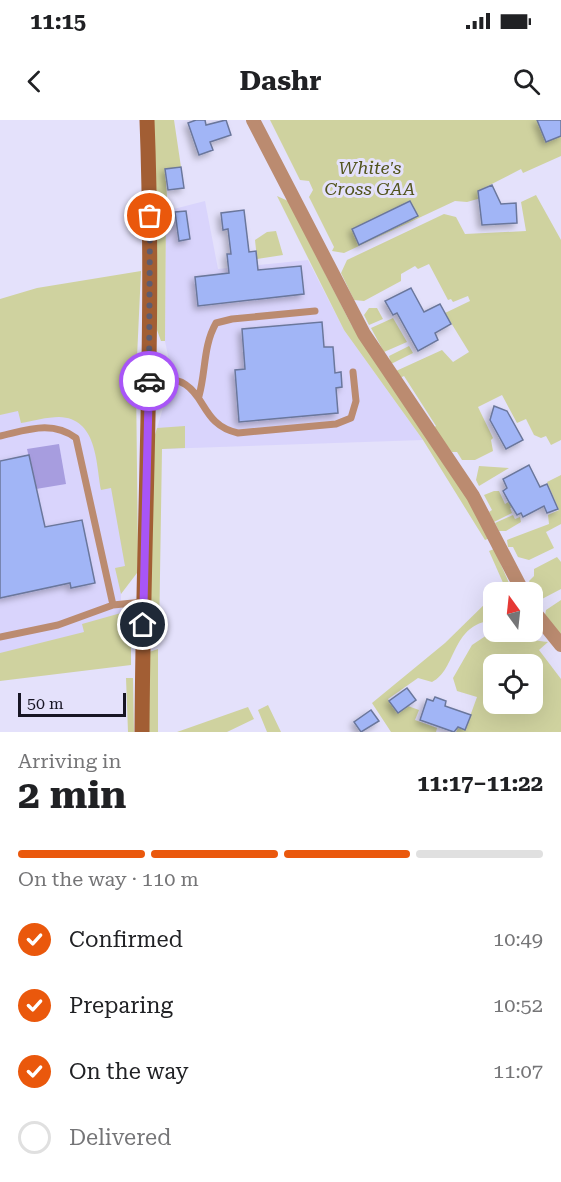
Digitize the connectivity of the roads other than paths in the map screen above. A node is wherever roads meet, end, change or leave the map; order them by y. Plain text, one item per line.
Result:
1 (147, 120) edge
2 (253, 120) edge
3 (315, 311) dead end
4 (353, 372) dead end
5 (149, 379) junction
6 (199, 396) junction
7 (0, 436) edge
8 (518, 582) edge
9 (143, 602) junction
10 (113, 605) junction
11 (543, 623) edge
12 (0, 637) edge
13 (561, 645) edge
14 (142, 732) edge

1 - 5 main road
2 - 8 street
3 - 6 lane
4 - 6 lane
5 - 6 lane
5 - 9 main road
7 - 10 lane
9 - 10 lane
9 - 14 main road
10 - 12 lane
11 - 13 street

